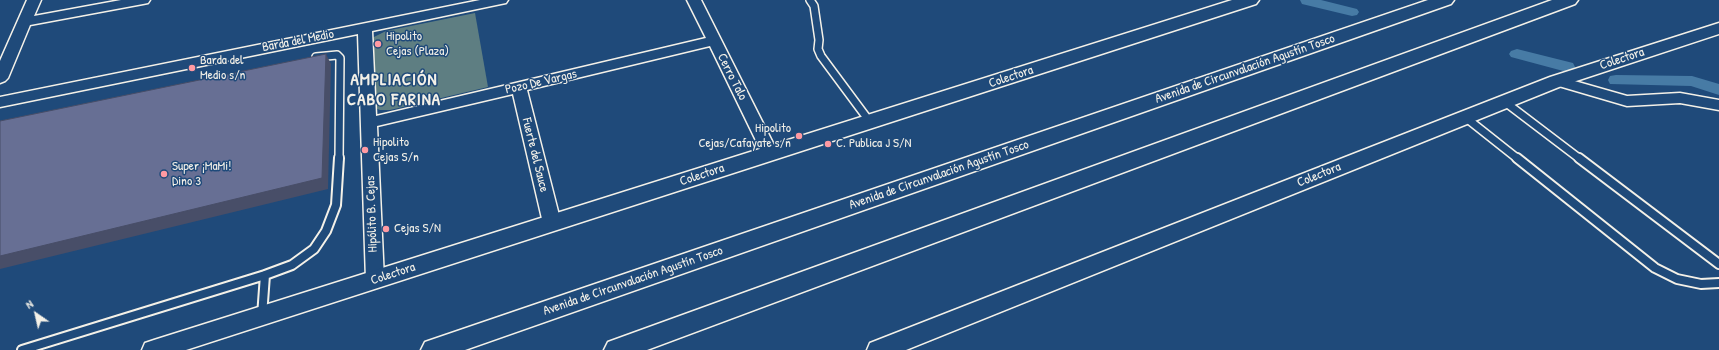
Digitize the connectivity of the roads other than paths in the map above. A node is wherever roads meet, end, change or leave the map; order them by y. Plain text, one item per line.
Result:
1 (34, 0) edge
2 (143, 0) edge
3 (502, 0) edge
4 (694, 0) edge
5 (810, 0) edge
6 (1250, 0) edge
7 (1445, 0) edge
8 (1569, 0) edge
9 (434, 6) edge
10 (25, 22) junction
11 (365, 28) junction
12 (1719, 28) edge
13 (17, 39) junction
14 (714, 41) junction
15 (0, 42) edge
16 (311, 58) edge
17 (0, 78) edge
18 (1557, 81) junction
19 (519, 87) junction
20 (0, 102) edge
21 (1505, 102) junction
22 (1719, 105) edge
23 (1465, 118) junction
24 (368, 122) junction
25 (870, 122) junction
26 (770, 154) junction
27 (552, 223) junction
28 (1719, 264) edge
29 (265, 275) junction
30 (374, 280) junction
31 (1719, 283) edge
32 (262, 316) junction
33 (26, 349) edge
34 (154, 350) edge
35 (434, 350) edge
36 (617, 350) edge
37 (879, 350) edge

1 - 10 street
2 - 10 street
3 - 9 street, Barda del Medio
4 - 14 street, Cerro Talo
5 - 25 lane
6 - 25 street, Colectora
7 - 35 highway, Avenida de Circunvalación Agustín Tosco
8 - 36 highway
9 - 11 street, Barda del Medio
10 - 13 street
11 - 20 street, Barda del Medio
11 - 24 street, Hipólito B. Cejas
12 - 18 street, Colectora
13 - 15 street
13 - 17 street
14 - 19 street, Pozo De Vargas
14 - 26 street, Cerro Talo
16 - 29 lane
18 - 21 street, Colectora
18 - 22 street
19 - 24 street, Pozo De Vargas
19 - 27 street, Fuerte del Sauce
21 - 23 street, Colectora
21 - 28 lane
23 - 31 lane
23 - 37 street, Colectora
24 - 30 street, Hipólito B. Cejas
25 - 26 street, Colectora
26 - 27 street, Colectora
27 - 30 street, Colectora
29 - 32 lane
29 - 33 lane
30 - 32 street, Colectora
32 - 34 street, Colectora

